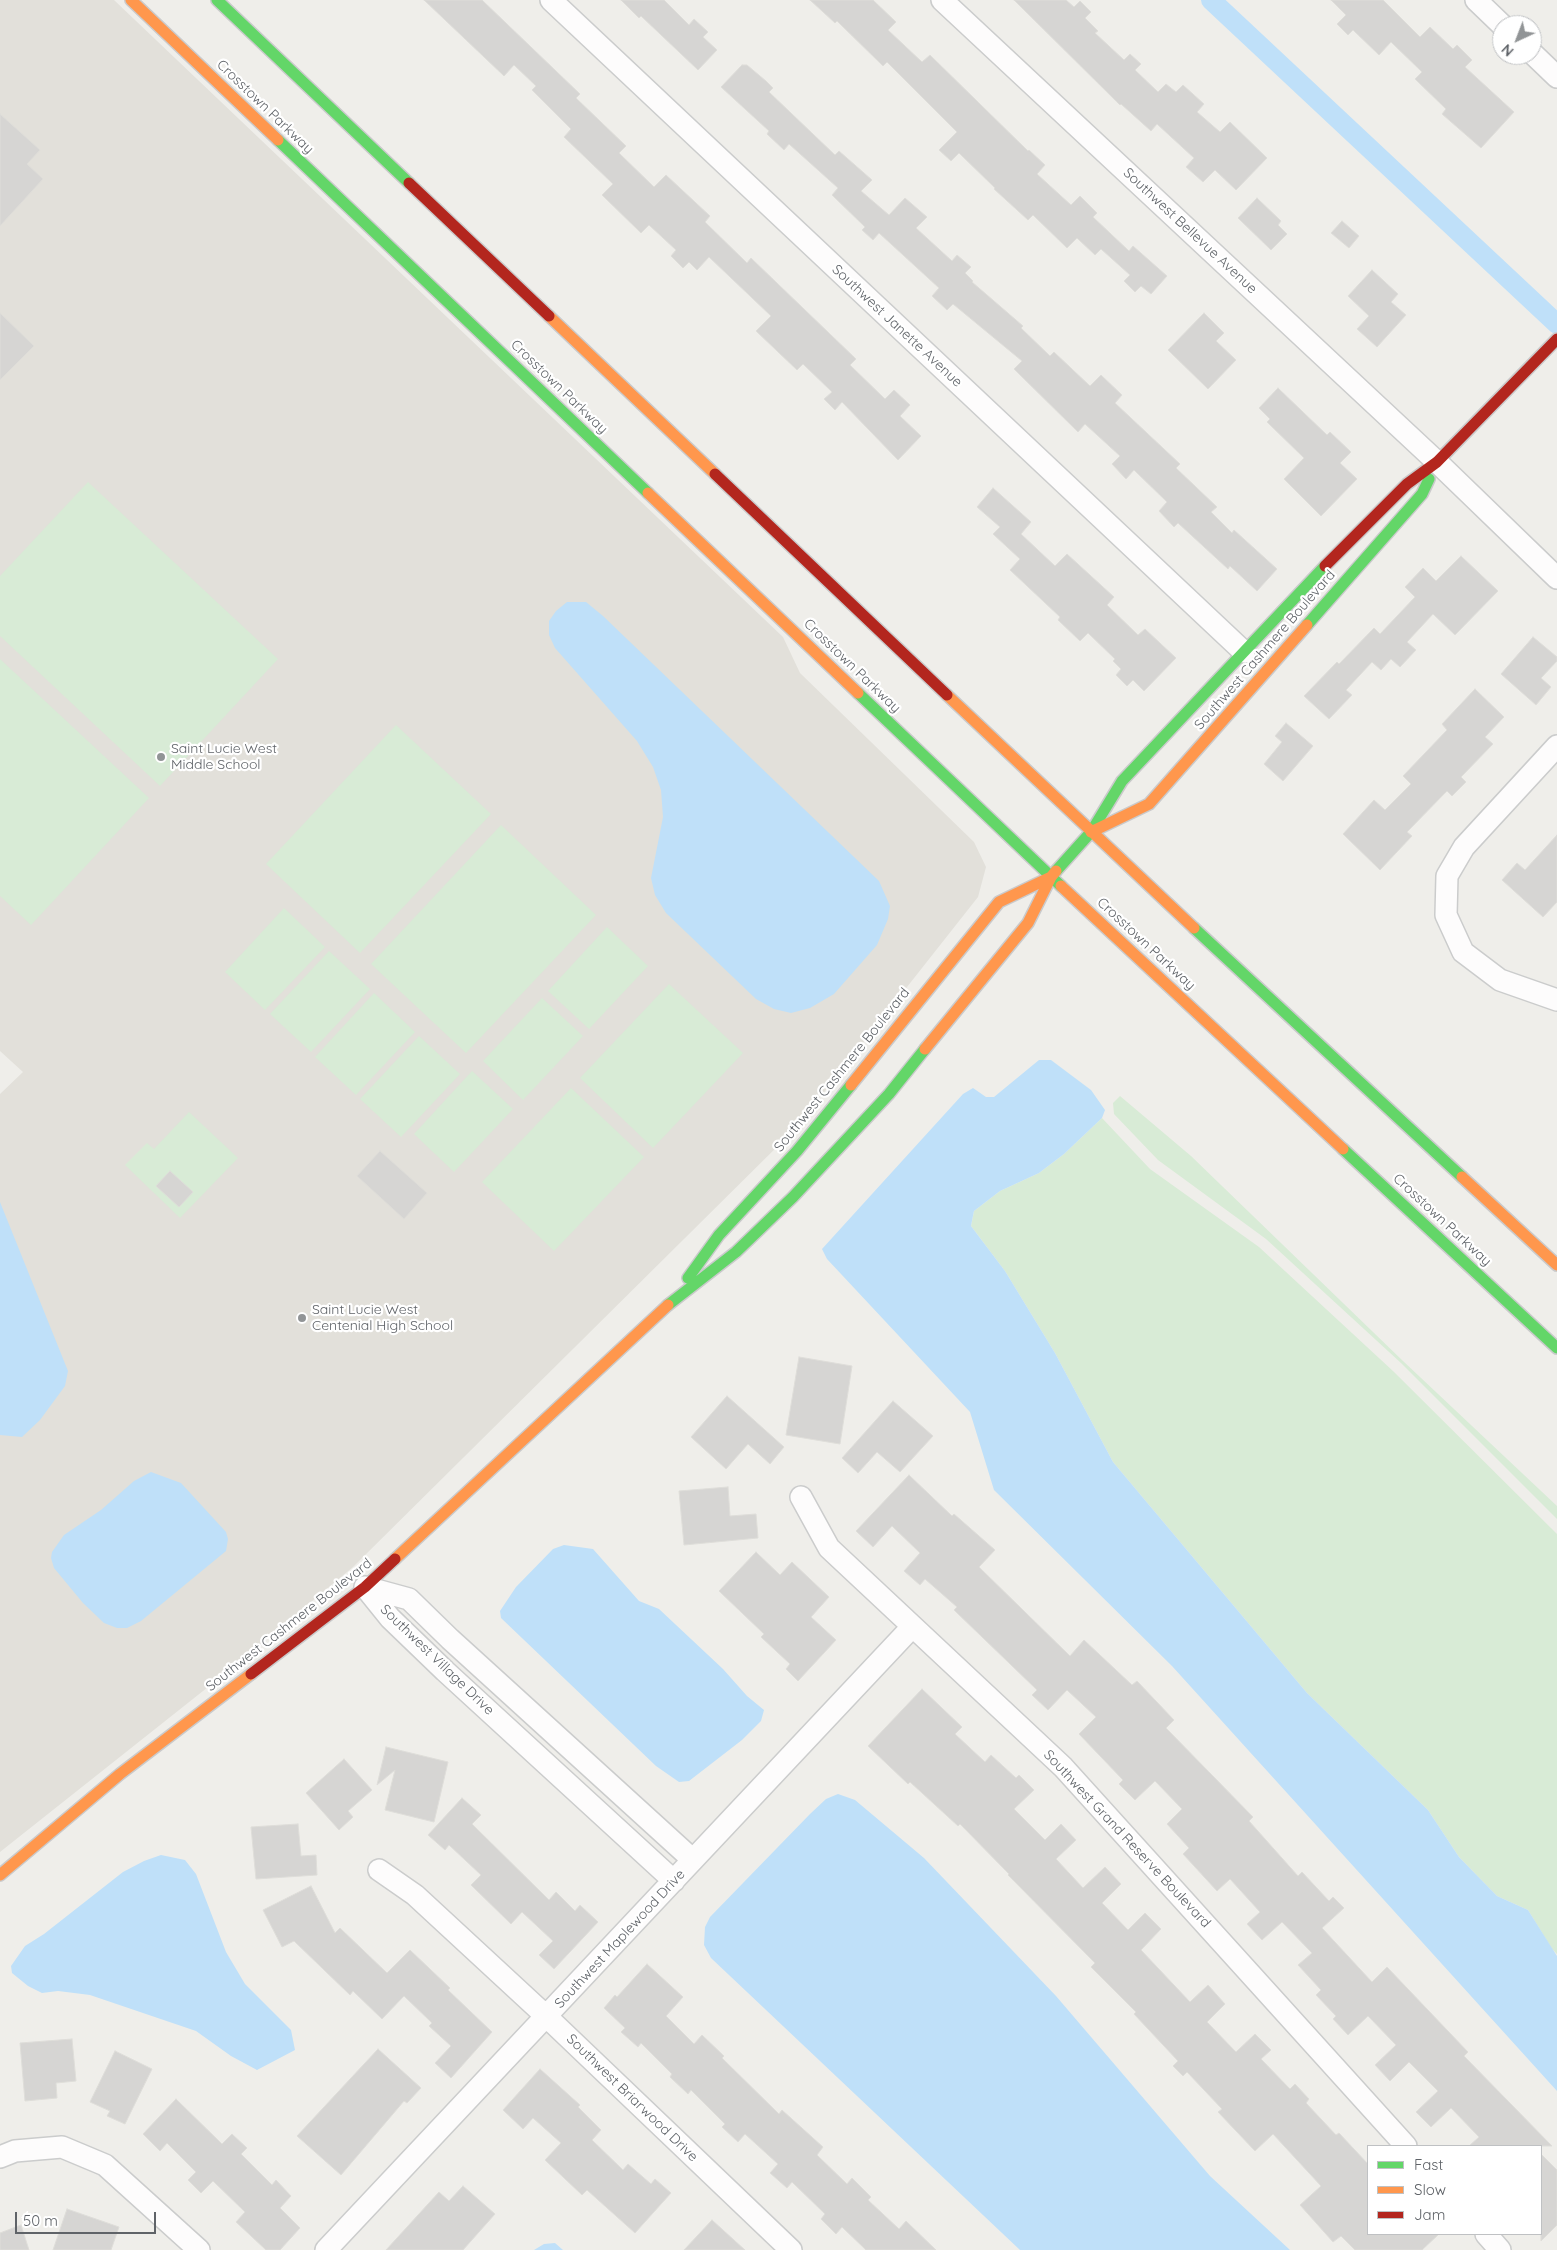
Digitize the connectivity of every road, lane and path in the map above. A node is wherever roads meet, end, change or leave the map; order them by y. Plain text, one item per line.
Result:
1 (131, 0) edge
2 (217, 0) edge
3 (551, 0) edge
4 (942, 0) edge
5 (1483, 2) edge
6 (1494, 15) edge
7 (1542, 63) edge
8 (1557, 77) edge
9 (1554, 342) edge
10 (1437, 462) junction
11 (1557, 578) edge
12 (1244, 652) junction
13 (1557, 746) edge
14 (1091, 832) junction
15 (1051, 877) junction
16 (1557, 1000) edge
17 (1557, 1265) edge
18 (671, 1302) junction
19 (1557, 1348) edge
20 (801, 1497) dead end
21 (365, 1587) junction
22 (912, 1627) junction
23 (693, 1860) junction
24 (379, 1870) dead end
25 (0, 1875) edge
26 (674, 1881) junction
27 (547, 2017) junction
28 (1405, 2145) edge
29 (0, 2156) edge
30 (1487, 2235) edge
31 (199, 2250) edge
32 (326, 2250) edge
33 (791, 2250) edge
34 (1500, 2250) edge

1 - 15 main road, Crosstown Parkway
2 - 14 main road
3 - 12 street, Southwest Janette Avenue
4 - 10 street, Southwest Bellevue Avenue
5 - 6 street
7 - 8 street
9 - 10 main road, Southwest Cashmere Boulevard
10 - 11 street, Southwest Bellevue Avenue
10 - 12 main road, Southwest Cashmere Boulevard
10 - 14 main road, Southwest Cashmere Boulevard
12 - 14 main road, Southwest Cashmere Boulevard
13 - 16 street
14 - 15 main road, Southwest Cashmere Boulevard
14 - 17 main road
15 - 18 main road, Southwest Cashmere Boulevard
15 - 18 main road, Southwest Cashmere Boulevard
15 - 19 main road, Crosstown Parkway
18 - 21 main road, Southwest Cashmere Boulevard
20 - 22 street, Southwest Grand Reserve Boulevard
21 - 23 street, Southwest Village Drive
21 - 25 main road, Southwest Cashmere Boulevard
21 - 26 street, Southwest Village Drive
22 - 23 street, Southwest Maplewood Drive
22 - 28 street, Southwest Grand Reserve Boulevard
23 - 26 street, Southwest Maplewood Drive
24 - 27 street, Southwest Briarwood Drive
26 - 27 street, Southwest Maplewood Drive
27 - 32 street, Southwest Maplewood Drive
27 - 33 street, Southwest Briarwood Drive
29 - 31 street
30 - 34 street

